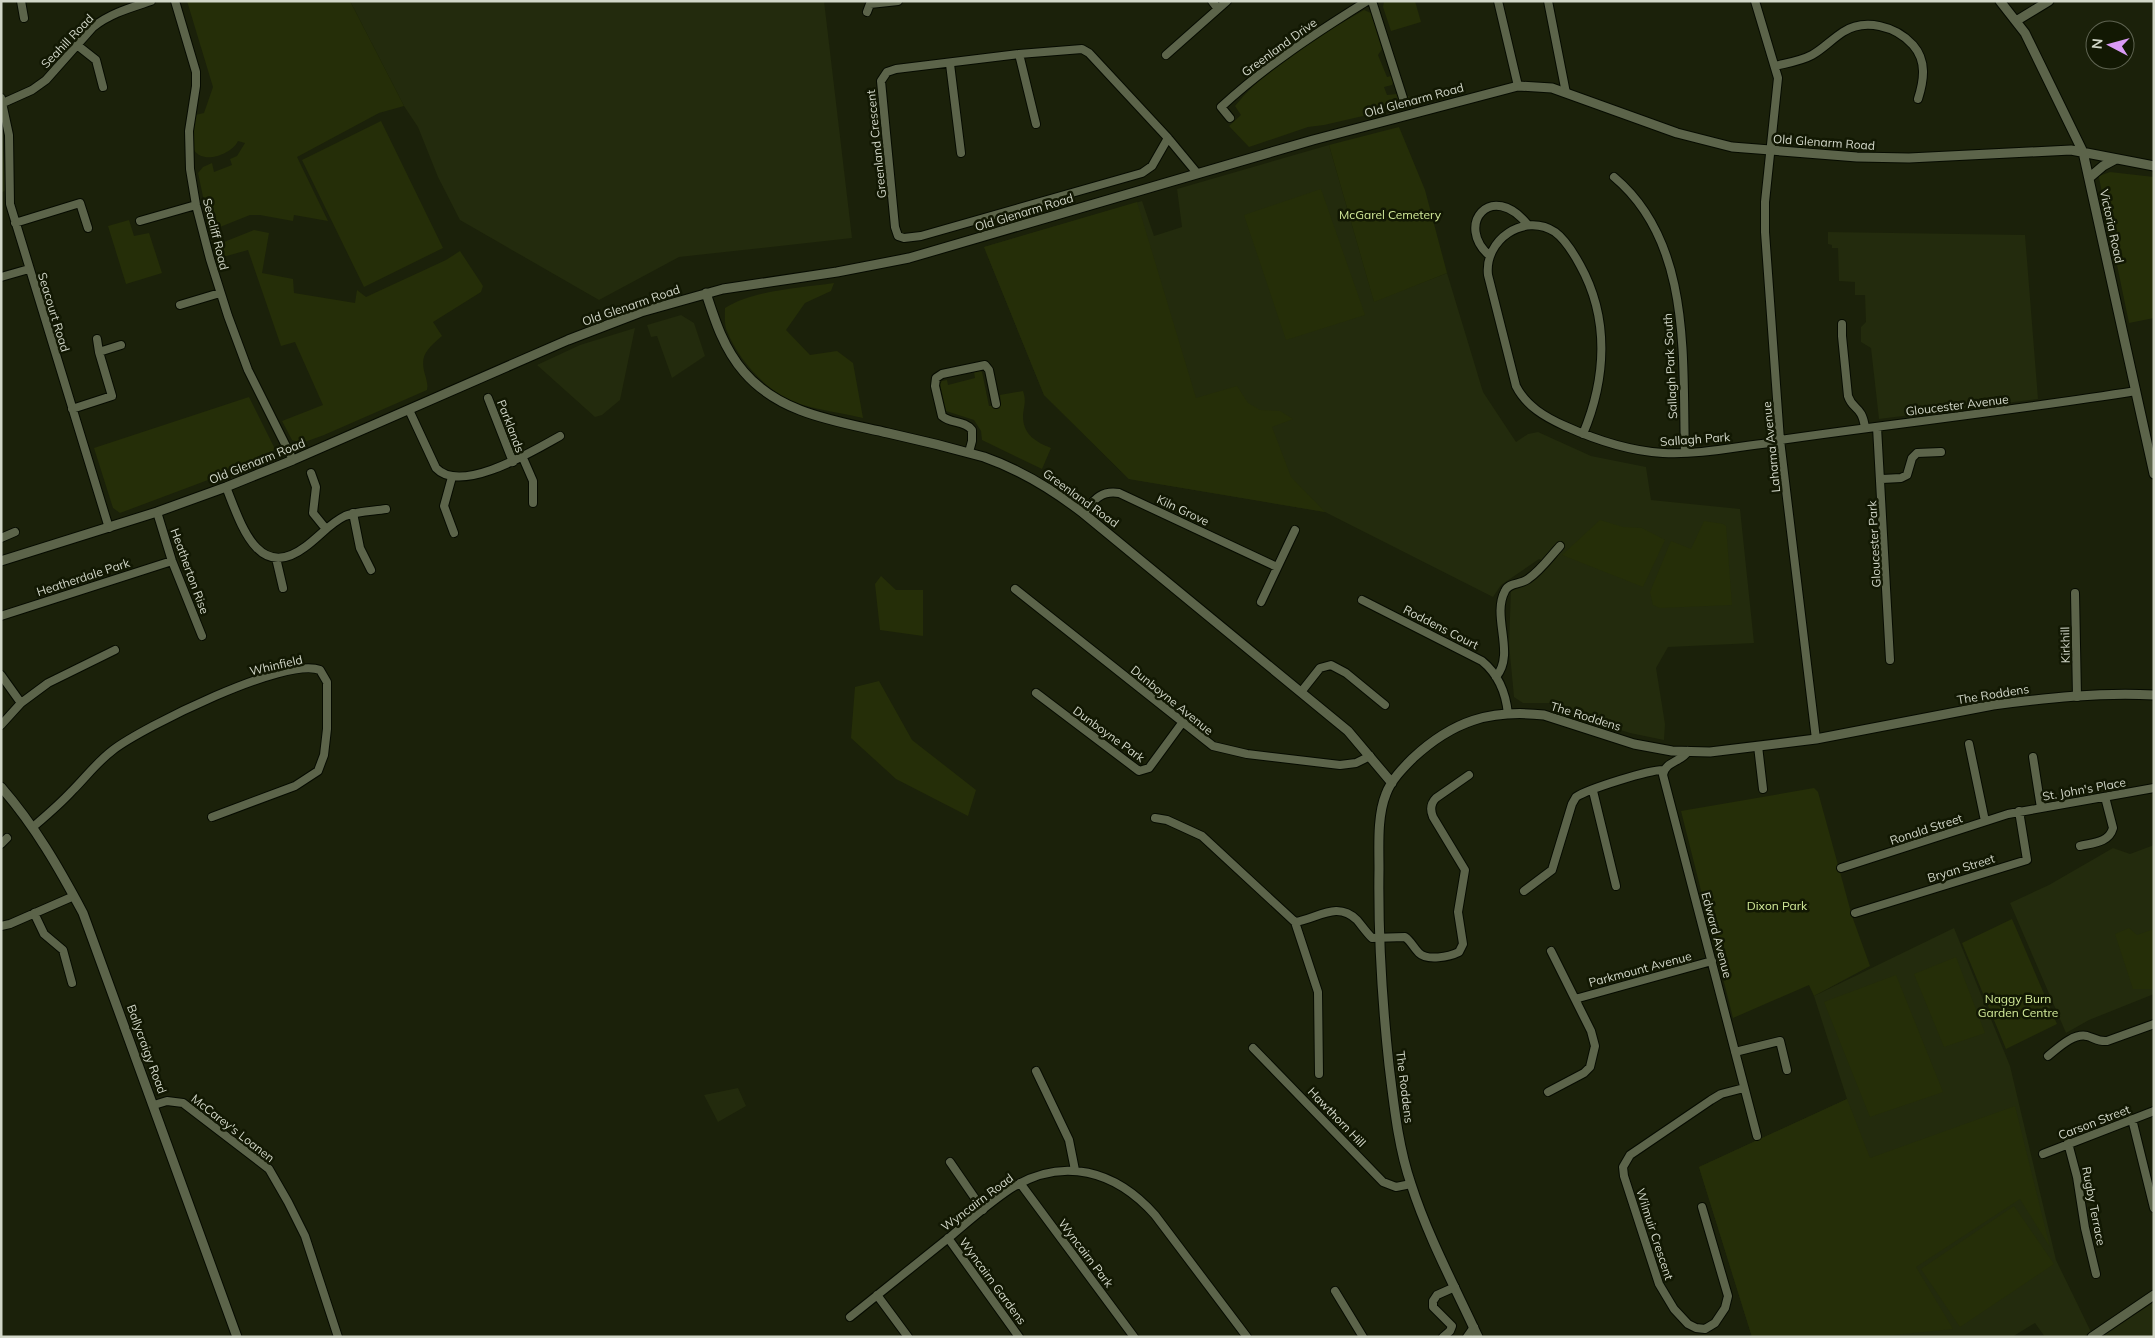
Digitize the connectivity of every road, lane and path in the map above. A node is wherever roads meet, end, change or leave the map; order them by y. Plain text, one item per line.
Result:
1 (21, 1) edge
2 (119, 1) edge
3 (151, 1) edge
4 (176, 1) edge
5 (898, 1) edge
6 (1212, 1) edge
7 (1227, 1) edge
8 (1367, 1) edge
9 (1372, 1) edge
10 (1498, 1) edge
11 (1548, 1) edge
12 (1755, 1) edge
13 (2000, 1) edge
14 (2050, 1) edge
15 (1218, 9) junction
16 (122, 10) junction
17 (867, 12) dead end
18 (24, 18) dead end
19 (2016, 21) junction
20 (77, 45) junction
21 (1019, 54) junction
22 (1166, 55) dead end
23 (950, 64) junction
24 (1775, 66) junction
25 (1518, 86) junction
26 (103, 87) dead end
27 (1566, 93) junction
28 (1403, 98) dead end
29 (1918, 99) dead end
30 (2, 101) edge
31 (1230, 118) dead end
32 (1036, 124) dead end
33 (1168, 138) junction
34 (1770, 151) junction
35 (2083, 152) junction
36 (962, 153) dead end
37 (2116, 159) junction
38 (2154, 166) edge
39 (1197, 173) junction
40 (1614, 177) dead end
41 (2088, 178) junction
42 (196, 204) junction
43 (140, 221) dead end
44 (15, 223) junction
45 (1528, 225) junction
46 (88, 228) dead end
47 (1490, 256) junction
48 (29, 268) junction
49 (1, 277) edge
50 (220, 293) junction
51 (706, 293) junction
52 (180, 305) dead end
53 (1842, 324) dead end
54 (98, 339) dead end
55 (121, 345) dead end
56 (99, 352) junction
57 (2136, 390) junction
58 (488, 398) dead end
59 (996, 404) dead end
60 (72, 409) junction
61 (410, 410) junction
62 (1878, 427) junction
63 (1865, 428) junction
64 (1583, 434) junction
65 (560, 436) dead end
66 (1780, 440) junction
67 (969, 452) junction
68 (1684, 452) junction
69 (1941, 452) dead end
70 (523, 458) junction
71 (294, 460) junction
72 (513, 462) junction
73 (311, 473) dead end
74 (2154, 474) edge
75 (452, 477) junction
76 (1882, 479) junction
77 (226, 487) junction
78 (533, 503) dead end
79 (386, 509) dead end
80 (157, 512) junction
81 (1083, 512) junction
82 (353, 513) junction
83 (109, 528) junction
84 (326, 529) junction
85 (1295, 530) dead end
86 (15, 532) dead end
87 (454, 533) dead end
88 (1, 538) edge
89 (1560, 546) dead end
90 (276, 558) junction
91 (1, 561) edge
92 (172, 561) junction
93 (1277, 567) junction
94 (371, 570) dead end
95 (283, 588) dead end
96 (1014, 589) dead end
97 (2075, 593) dead end
98 (1362, 600) dead end
99 (1261, 602) dead end
100 (1, 616) edge
101 (202, 636) dead end
102 (115, 650) dead end
103 (1890, 660) dead end
104 (1, 675) edge
105 (1496, 677) junction
106 (1301, 692) junction
107 (1036, 693) dead end
108 (2154, 695) edge
109 (2077, 696) junction
110 (21, 703) junction
111 (1385, 705) dead end
112 (1508, 714) junction
113 (1182, 723) junction
114 (1, 725) edge
115 (1816, 739) junction
116 (1969, 744) dead end
117 (1758, 746) junction
118 (1688, 751) junction
119 (1370, 756) junction
120 (2032, 757) dead end
121 (1664, 770) junction
122 (1469, 775) dead end
123 (1392, 783) junction
124 (1, 787) edge
125 (1763, 788) dead end
126 (2154, 788) edge
127 (1593, 790) junction
128 (2105, 797) junction
129 (2042, 808) junction
130 (2019, 811) junction
131 (212, 817) dead end
132 (1155, 818) dead end
133 (1985, 821) junction
134 (33, 827) junction
135 (8, 838) dead end
136 (1, 844) edge
137 (2080, 846) dead end
138 (1841, 868) dead end
139 (1616, 886) dead end
140 (1524, 891) dead end
141 (74, 896) junction
142 (34, 913) junction
143 (1855, 913) dead end
144 (1295, 922) junction
145 (1, 926) edge
146 (1379, 937) junction
147 (1551, 951) dead end
148 (1712, 961) junction
149 (72, 983) dead end
150 (1575, 998) junction
151 (2154, 1024) edge
152 (1253, 1048) dead end
153 (1735, 1052) junction
154 (2048, 1056) dead end
155 (1787, 1070) dead end
156 (1036, 1071) dead end
157 (1319, 1074) dead end
158 (1744, 1088) junction
159 (1548, 1092) dead end
160 (154, 1105) junction
161 (2154, 1111) edge
162 (2132, 1119) junction
163 (1757, 1136) dead end
164 (2068, 1143) junction
165 (2043, 1154) dead end
166 (950, 1162) dead end
167 (1075, 1170) junction
168 (1020, 1183) junction
169 (1411, 1184) junction
170 (1702, 1207) dead end
171 (2154, 1208) edge
172 (983, 1210) junction
173 (948, 1238) junction
174 (2096, 1274) dead end
175 (1455, 1287) junction
176 (1339, 1293) dead end
177 (877, 1295) junction
178 (2154, 1295) edge
179 (850, 1317) dead end
180 (1474, 1328) junction
181 (237, 1337) edge
182 (338, 1337) edge
183 (908, 1337) edge
184 (1020, 1337) edge
185 (1134, 1337) edge
186 (1247, 1337) edge
187 (1363, 1337) edge
188 (1443, 1337) edge
189 (1467, 1337) edge
190 (1478, 1337) edge
191 (2092, 1337) edge

1 - 18 street
2 - 16 street
3 - 16 street, Seahill Road
4 - 42 street, Seacliff Road
5 - 17 street
6 - 15 street
7 - 15 street
8 - 31 street, Greenland Drive
9 - 28 street
10 - 25 street
11 - 27 street
12 - 24 street, Laharna Avenue
13 - 19 street, Victoria Road
14 - 19 street
15 - 22 street
16 - 20 street, Seahill Road
19 - 35 street, Victoria Road
20 - 26 street
20 - 30 street, Seahill Road
21 - 23 street, Greenland Crescent
21 - 32 street
21 - 33 street, Greenland Crescent
23 - 33 street, Greenland Crescent
23 - 36 street
24 - 29 street
24 - 34 street, Laharna Avenue
25 - 27 street, Old Glenarm Road
25 - 39 street, Old Glenarm Road
27 - 34 street, Old Glenarm Road
30 - 44 street, Seacourt Road
33 - 39 street, Greenland Crescent
34 - 35 street, Old Glenarm Road
34 - 66 street, Laharna Avenue
35 - 37 street, Old Glenarm Road
35 - 41 street, Victoria Road
37 - 38 street, Old Glenarm Road
37 - 41 street
39 - 51 street, Old Glenarm Road
40 - 68 street, Sallagh Park South
41 - 57 street, Victoria Road
42 - 43 street
42 - 50 street, Seacliff Road
44 - 46 street
44 - 48 street, Seacourt Road
45 - 47 street
45 - 47 street
45 - 64 street
47 - 64 street, Sallagh Park
48 - 49 street
48 - 60 street, Seacourt Road
50 - 52 street
50 - 71 street, Seacliff Road
51 - 61 street, Old Glenarm Road
51 - 67 street, Greenland Road
53 - 63 street
54 - 56 street
55 - 56 street
56 - 60 street
57 - 62 street, Gloucester Avenue
57 - 74 street, Victoria Road
58 - 72 street, Parklands
59 - 67 street
60 - 83 street, Seacourt Road
61 - 71 street, Old Glenarm Road
61 - 75 street
62 - 63 street, Gloucester Avenue
62 - 76 street, Gloucester Park
63 - 66 street, Gloucester Avenue
64 - 68 street, Sallagh Park
65 - 70 street, Parklands
66 - 68 street, Sallagh Park
66 - 115 street, Laharna Avenue
67 - 81 street, Greenland Road
69 - 76 street
70 - 72 street, Parklands
70 - 78 street, Parklands
71 - 77 street, Old Glenarm Road
72 - 75 street, Parklands
73 - 84 street
75 - 87 street
76 - 103 street, Gloucester Park
77 - 80 street, Old Glenarm Road
77 - 90 street
79 - 82 street
80 - 83 street, Old Glenarm Road
80 - 92 street, Heatherton Rise
81 - 93 street, Kiln Grove
81 - 106 street, Greenland Road
82 - 84 street
82 - 94 street
83 - 91 street, Old Glenarm Road
84 - 90 street
85 - 93 street
86 - 88 street
89 - 105 street
90 - 95 street
92 - 100 street, Heatherdale Park
92 - 101 street, Heatherton Rise
93 - 99 street
96 - 113 street, Dunboyne Avenue
97 - 109 street, Kirkhill
98 - 105 street, Roddens Court
102 - 110 street
104 - 110 street
105 - 112 street, Roddens Court
106 - 111 street
106 - 119 street, Greenland Road
107 - 113 street, Dunboyne Park
108 - 109 street, The Roddens
109 - 115 street, The Roddens
110 - 114 street
112 - 118 street, The Roddens
112 - 123 street, The Roddens
113 - 119 street, Dunboyne Avenue
115 - 117 street, The Roddens
116 - 133 street
117 - 118 street, The Roddens
117 - 125 street
118 - 121 street
119 - 123 street, Greenland Road
120 - 129 street
121 - 127 street
121 - 148 street, Edward Avenue
122 - 146 street
123 - 146 street, The Roddens
124 - 134 street, Ballycraigy Road
126 - 128 street, St. John's Place
127 - 139 street
127 - 140 street
128 - 129 street, St. John's Place
128 - 137 street
129 - 130 street, St. John's Place
130 - 133 street, Ronald Street
130 - 143 street, Bryan Street
131 - 134 street, Whinfield
132 - 144 street
133 - 138 street, Ronald Street
134 - 141 street, Ballycraigy Road
135 - 136 street
141 - 142 street
141 - 160 street, Ballycraigy Road
142 - 145 street
142 - 149 street
144 - 146 street
144 - 157 street
146 - 169 street, The Roddens
147 - 150 street, Parkmount Avenue
148 - 150 street, Parkmount Avenue
148 - 153 street, Edward Avenue
150 - 159 street, Parkmount Avenue
151 - 154 street
152 - 169 street, Hawthorn Hill
153 - 155 street
153 - 158 street, Edward Avenue
156 - 167 street
158 - 163 street, Edward Avenue
158 - 170 street, Wilmuir Crescent
160 - 181 street, Ballycraigy Road
160 - 182 street, McCarey's Loanen
161 - 162 street, Carson Street
162 - 164 street, Carson Street
162 - 171 street
164 - 165 street, Carson Street
164 - 174 street, Rugby Terrace
166 - 172 street
167 - 168 street, Wyncairn Road
167 - 186 street, Wyncairn Road
168 - 172 street, Wyncairn Road
168 - 185 street, Wyncairn Park
169 - 175 street, The Roddens
172 - 173 street, Wyncairn Road
173 - 177 street, Wyncairn Road
173 - 184 street, Wyncairn Gardens
175 - 180 street, The Roddens
175 - 188 street
176 - 187 street
177 - 179 street, Wyncairn Road
177 - 183 street
178 - 191 street
180 - 189 street
180 - 190 street, The Roddens

